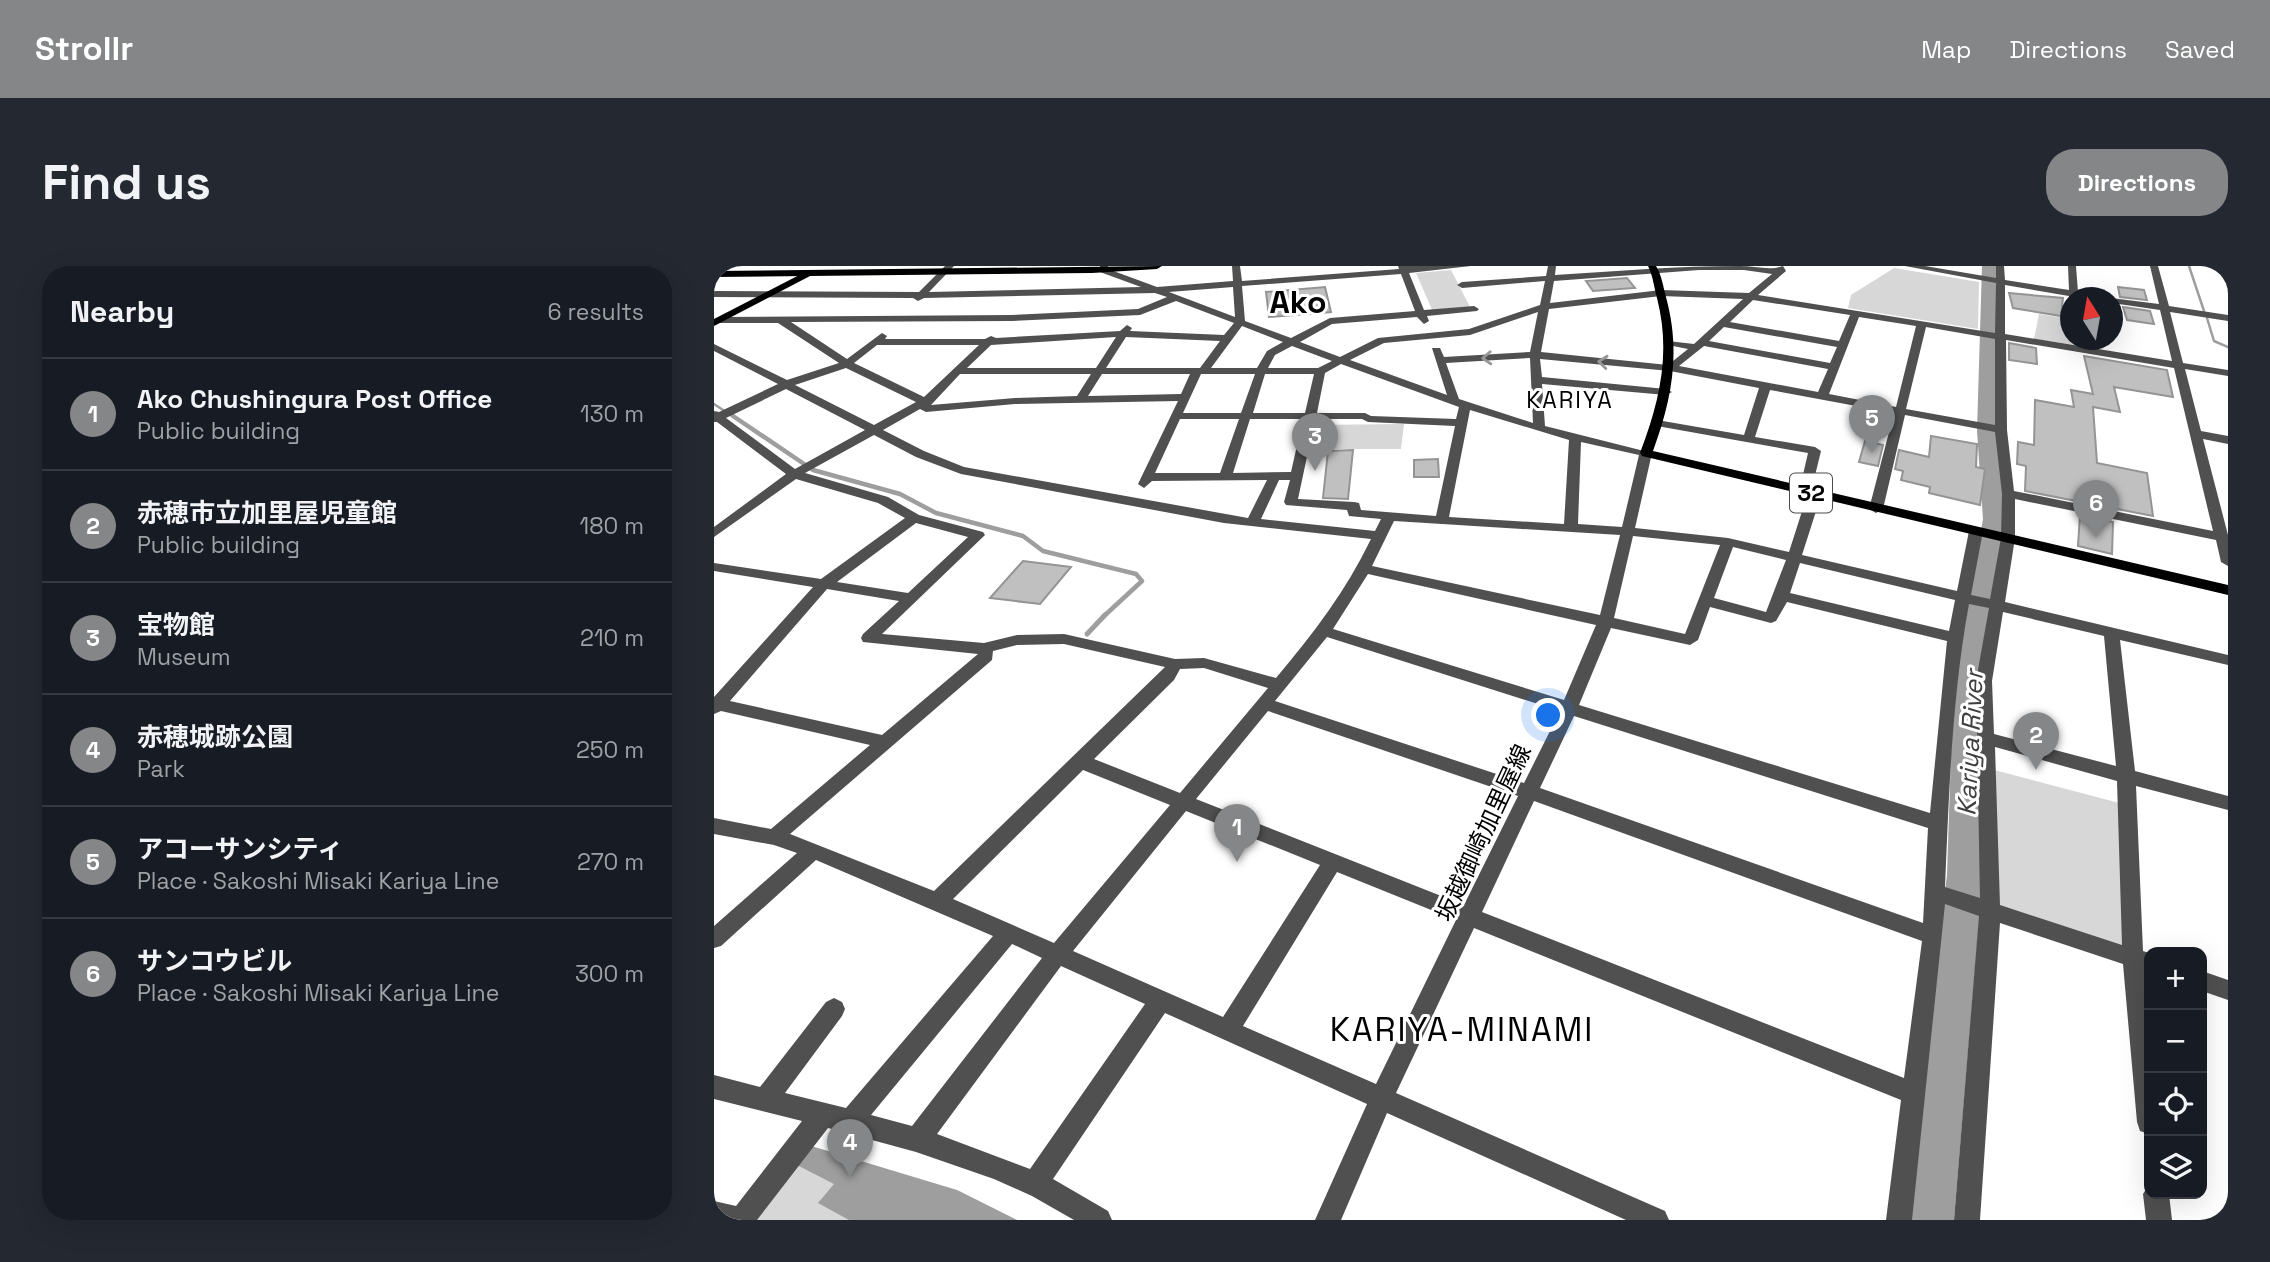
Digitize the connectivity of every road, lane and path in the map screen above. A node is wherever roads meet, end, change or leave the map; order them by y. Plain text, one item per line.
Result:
1 (820, 266) edge
2 (1157, 266) edge
3 (1236, 266) edge
4 (1467, 266) edge
5 (1552, 266) edge
6 (1787, 266) edge
7 (1909, 266) edge
8 (1980, 266) edge
9 (2000, 266) edge
10 (2072, 266) edge
11 (2154, 266) edge
12 (1453, 267) edge
13 (1104, 268) edge
14 (1403, 268) edge
15 (1653, 268) edge
16 (947, 269) edge
17 (1779, 272) junction
18 (809, 273) junction
19 (714, 274) edge
20 (1980, 278) junction
21 (1549, 279) junction
22 (1996, 281) junction
23 (1237, 284) junction
24 (1462, 285) junction
25 (2073, 287) edge
26 (1154, 290) junction
27 (1035, 293) junction
28 (1661, 293) junction
29 (2060, 293) edge
30 (714, 294) edge
31 (921, 295) junction
32 (765, 296) junction
33 (1748, 296) junction
34 (1174, 298) junction
35 (2123, 302) edge
36 (1543, 306) junction
37 (2165, 308) junction
38 (1474, 309) junction
39 (1140, 312) junction
40 (1856, 312) junction
41 (1421, 313) junction
42 (1011, 318) junction
43 (2228, 318) edge
44 (779, 319) junction
45 (897, 320) junction
46 (717, 321) edge
47 (1240, 322) junction
48 (1720, 323) junction
49 (1922, 323) junction
50 (1483, 327) junction
51 (1123, 334) junction
52 (1430, 336) junction
53 (2000, 336) junction
54 (1227, 338) junction
55 (1293, 341) junction
56 (875, 342) junction
57 (988, 342) junction
58 (2060, 342) edge
59 (1672, 343) junction
60 (1845, 345) junction
61 (1701, 346) junction
62 (714, 347) edge
63 (2108, 350) edge
64 (1535, 355) junction
65 (1340, 358) junction
66 (1440, 360) junction
67 (847, 364) junction
68 (2180, 365) junction
69 (1834, 367) junction
70 (1670, 369) junction
71 (957, 371) junction
72 (1097, 371) junction
73 (1200, 371) junction
74 (1261, 371) junction
75 (1320, 371) junction
76 (2228, 373) edge
77 (1536, 380) junction
78 (787, 384) junction
79 (1766, 385) junction
80 (1666, 391) junction
81 (1823, 395) junction
82 (1184, 397) junction
83 (1081, 398) junction
84 (925, 402) junction
85 (1460, 402) junction
86 (1903, 410) junction
87 (1175, 416) junction
88 (1246, 416) junction
89 (1309, 416) junction
90 (716, 417) edge
91 (1462, 423) junction
92 (1657, 423) junction
93 (1539, 428) junction
94 (2001, 430) junction
95 (875, 432) junction
96 (2197, 434) junction
97 (1575, 437) junction
98 (1748, 440) junction
99 (2228, 440) edge
100 (1646, 453) junction
101 (794, 474) junction
102 (1275, 476) junction
103 (1296, 476) junction
104 (1149, 477) junction
105 (1225, 477) junction
106 (1805, 492) junction
107 (2008, 494) junction
108 (1131, 500) junction
109 (1876, 509) junction
110 (2222, 509) edge
111 (1389, 517) junction
112 (914, 519) junction
113 (1442, 521) junction
114 (1252, 523) junction
115 (1571, 529) junction
116 (1628, 531) junction
117 (1976, 531) junction
118 (714, 533) edge
119 (1381, 536) junction
120 (2222, 537) junction
121 (2008, 538) junction
122 (1728, 542) junction
123 (1794, 557) junction
124 (2228, 562) edge
125 (714, 568) edge
126 (1364, 569) junction
127 (823, 584) junction
128 (2228, 590) edge
129 (1782, 596) junction
130 (1964, 596) junction
131 (910, 598) junction
132 (1705, 601) junction
133 (1998, 606) junction
134 (1606, 620) junction
135 (1324, 631) junction
136 (2111, 631) junction
137 (1955, 638) junction
138 (984, 648) junction
139 (2228, 660) edge
140 (1175, 664) junction
141 (1279, 685) junction
142 (1265, 704) junction
143 (715, 705) edge
144 (1569, 709) junction
145 (1988, 739) junction
146 (887, 743) junction
147 (1080, 761) junction
148 (2126, 776) junction
149 (1529, 792) junction
150 (2228, 803) edge
151 (1184, 804) junction
152 (1938, 823) junction
153 (714, 826) edge
154 (774, 837) junction
155 (813, 850) junction
156 (1332, 864) junction
157 (1937, 893) junction
158 (937, 901) junction
159 (1990, 911) junction
160 (1470, 917) junction
161 (1008, 934) junction
162 (1933, 936) junction
163 (714, 939) edge
164 (1056, 956) junction
165 (2141, 961) edge
166 (2207, 983) edge
167 (2228, 990) edge
168 (1160, 1002) junction
169 (834, 1010) dead end
170 (1227, 1031) junction
171 (2147, 1073) edge
172 (714, 1087) edge
173 (1913, 1093) junction
174 (1382, 1097) junction
175 (765, 1100) junction
176 (822, 1115) junction
177 (849, 1123) junction
178 (917, 1140) junction
179 (1035, 1184) junction
180 (2157, 1199) edge
181 (714, 1214) edge
182 (741, 1220) edge
183 (1098, 1220) edge
184 (1328, 1220) edge
185 (1656, 1220) edge
186 (1899, 1220) edge
187 (1967, 1220) edge
188 (2159, 1220) edge

1 - 18 street
2 - 13 highway
3 - 23 street
4 - 12 street
5 - 21 street
6 - 17 street
7 - 20 street
8 - 20 street
9 - 22 street
10 - 25 street
11 - 37 street
12 - 14 street
12 - 24 street
13 - 16 highway
13 - 26 street
14 - 23 street
14 - 41 street
15 - 17 street
15 - 21 street
15 - 28 main road
16 - 18 highway
16 - 31 street
17 - 33 street
18 - 19 highway
18 - 32 main road
20 - 22 street
21 - 24 street
21 - 36 street
22 - 29 street
22 - 53 street
23 - 26 street
23 - 47 street
24 - 38 street
26 - 27 street
26 - 34 street
27 - 31 street
27 - 42 street
28 - 33 street
28 - 36 street
28 - 59 main road
30 - 32 street
31 - 32 street
31 - 45 street
32 - 46 main road
33 - 40 street
33 - 48 street
34 - 39 street
34 - 47 street
35 - 37 street
36 - 50 street
36 - 64 street
37 - 43 street
37 - 68 street
38 - 41 street
38 - 50 street
39 - 42 street
39 - 51 street
40 - 49 street
40 - 60 street
41 - 52 street
41 - 55 street
42 - 45 street
42 - 57 street
44 - 45 street
44 - 46 street
44 - 67 street
45 - 56 street
47 - 54 street
47 - 55 street
48 - 60 street
48 - 61 street
49 - 53 street
49 - 86 street
50 - 52 street
51 - 54 street
51 - 57 street
51 - 72 street
52 - 65 street
52 - 66 street
53 - 58 street
53 - 94 street
54 - 73 street
55 - 65 street
55 - 74 street
56 - 57 street
56 - 67 street
57 - 71 street
59 - 61 street
59 - 70 main road
60 - 69 street
61 - 69 street
61 - 70 street
62 - 78 street
63 - 68 street
64 -> 66 street
70 -> 64 street
64 - 77 street
65 - 75 street
65 - 85 street
66 - 85 street
67 - 78 street
67 - 84 street
68 - 76 street
68 - 96 street
69 - 81 street
70 - 79 street
70 - 80 main road
71 - 72 street
71 - 84 street
72 - 73 street
72 - 83 street
73 - 74 street
73 - 82 street
74 - 75 street
74 - 88 street
75 - 89 street
77 - 80 street
77 - 93 street
78 - 90 street
78 - 95 street
79 - 81 street
79 - 98 street
80 - 92 main road
81 - 86 street
82 - 83 street
82 - 87 street
83 - 84 street
84 - 95 street
85 - 91 street
85 - 93 street
86 - 94 street
86 - 109 street
87 - 88 street
87 - 104 street
88 - 89 street
88 - 105 street
89 - 91 street
89 - 103 street
90 - 101 street
91 - 113 street
92 - 98 street
92 - 100 main road
93 - 97 street
94 - 107 street
95 - 101 street
95 - 108 street
96 - 99 street
96 - 110 street
97 - 100 street
97 - 115 street
98 - 106 street
100 - 106 main road, 32
100 - 116 street, 坂越御崎加里屋線
101 - 112 street
101 - 118 street
102 - 103 street
102 - 105 street
102 - 114 street
103 - 111 street
104 - 105 street
104 - 108 street
106 - 109 main road, 32
106 - 123 street
107 - 120 street
107 - 121 street
108 - 114 street
109 - 117 main road, 32
110 - 120 street
111 - 113 street
111 - 119 street
112 - 127 street
112 - 131 street
113 - 115 street
114 - 119 street
115 - 116 street
116 - 122 street
116 - 134 street, 坂越御崎加里屋線
117 - 121 main road, 32
117 - 130 street
119 - 126 street
120 - 124 street
121 - 128 main road, 32
121 - 133 street
122 - 123 street
122 - 132 street
123 - 129 street
123 - 130 street
125 - 127 street
126 - 134 street
126 - 135 street
127 - 131 street
127 - 143 street
129 - 132 street
129 - 137 street
130 - 133 street
130 - 137 street
131 - 138 street
132 - 134 street
133 - 136 street
133 - 145 street
134 - 144 street, 坂越御崎加里屋線
135 - 141 street
135 - 144 street
136 - 139 street
136 - 148 street
137 - 152 street
138 - 140 street
138 - 146 street
140 - 141 street
140 - 147 street
141 - 142 street
142 - 149 street
142 - 151 street
143 - 146 street
144 - 149 street, 坂越御崎加里屋線
144 - 152 street
145 - 148 street
145 - 159 street
146 - 154 street
147 - 151 street
147 - 158 street
148 - 150 street
148 - 165 street
149 - 160 street, 坂越御崎加里屋線
149 - 162 street
151 - 156 street
151 - 164 street
152 - 157 street
153 - 154 street
154 - 155 street
155 - 158 street
155 - 163 street
156 - 160 street
156 - 170 street
157 - 159 street
157 - 162 street
158 - 161 street
159 - 165 street
159 - 187 street
160 - 173 street
160 - 174 street, 坂越御崎加里屋線
161 - 164 street
161 - 177 street
162 - 173 street
164 - 168 street
164 - 178 street
165 - 171 street
166 - 167 street
168 - 170 street
168 - 179 street
169 - 175 street
170 - 174 street
172 - 175 street
173 - 186 street
174 - 184 street, 坂越御崎加里屋線
174 - 185 street
175 - 176 street
176 - 177 street
176 - 182 street
177 - 178 street
178 - 179 street
179 - 183 street
180 - 188 street
181 - 182 street

